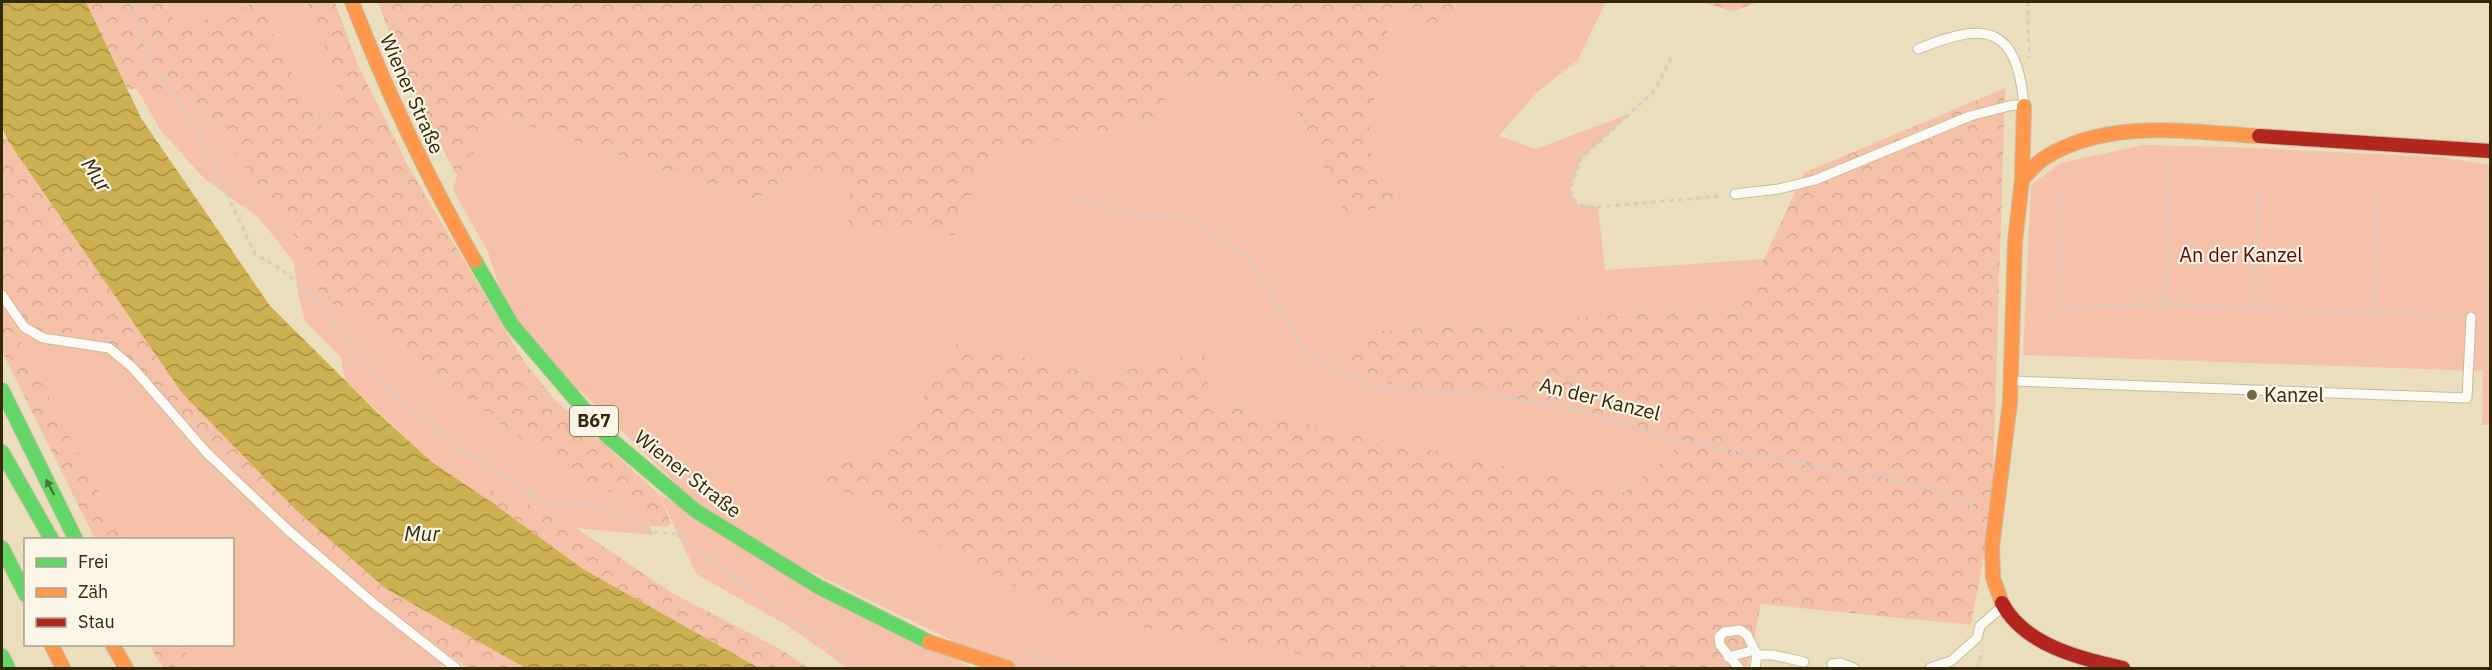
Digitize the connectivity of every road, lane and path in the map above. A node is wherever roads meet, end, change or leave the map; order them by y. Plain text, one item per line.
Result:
1 (131, 2) edge
2 (352, 2) edge
3 (2028, 2) edge
4 (1918, 49) dead end
5 (1671, 58) dead end
6 (2029, 69) dead end
7 (2024, 106) junction
8 (2490, 151) edge
9 (2169, 166) dead end
10 (2022, 179) junction
11 (1735, 194) joint
12 (2061, 195) dead end
13 (2376, 195) dead end
14 (2258, 196) dead end
15 (1076, 198) dead end
16 (2, 295) edge
17 (2490, 296) edge
18 (2165, 304) junction
19 (2255, 306) junction
20 (2373, 311) junction
21 (2471, 317) junction
22 (2490, 317) edge
23 (2012, 381) junction
24 (2, 390) edge
25 (2, 452) edge
26 (696, 511) junction
27 (1997, 514) junction
28 (676, 534) junction
29 (51, 538) edge
30 (75, 538) edge
31 (2, 548) edge
32 (24, 591) edge
33 (2003, 606) junction
34 (52, 646) edge
35 (113, 646) edge
36 (121, 646) edge
37 (1020, 651) dead end
38 (1756, 652) junction
39 (2, 656) edge
40 (1728, 657) junction
41 (1804, 662) dead end
42 (1832, 664) dead end
43 (8, 669) edge
44 (63, 669) edge
45 (128, 669) edge
46 (456, 669) edge
47 (855, 669) edge
48 (1008, 669) edge
49 (1075, 669) edge
50 (1739, 669) edge
51 (1755, 669) edge
52 (1854, 669) edge
53 (1930, 669) edge
54 (2123, 669) edge

1 - 28 path
2 - 26 main road, Wiener Straße / B67
3 - 6 path
4 - 7 lane
5 - 11 path
7 - 10 main road
7 - 11 lane
8 - 10 main road
9 - 18 path
10 - 23 main road
12 - 18 path
13 - 20 path
14 - 19 path
15 - 27 path, An der Kanzel
16 - 46 lane
17 - 22 path
18 - 19 path
19 - 20 path
20 - 21 path
21 - 22 path
21 - 23 lane
23 - 27 main road
30 -> 24 main road
25 - 29 main road
26 - 28 path
26 - 48 main road, Wiener Straße / B67
27 - 33 main road
28 - 47 path
31 - 32 main road
33 - 53 lane
33 - 54 main road
34 - 44 main road
35 - 45 main road
36 - 45 main road
37 - 49 path
38 - 40 lane
38 - 40 lane
38 - 41 lane
38 - 51 lane
39 - 43 main road
40 - 50 lane
42 - 52 lane

